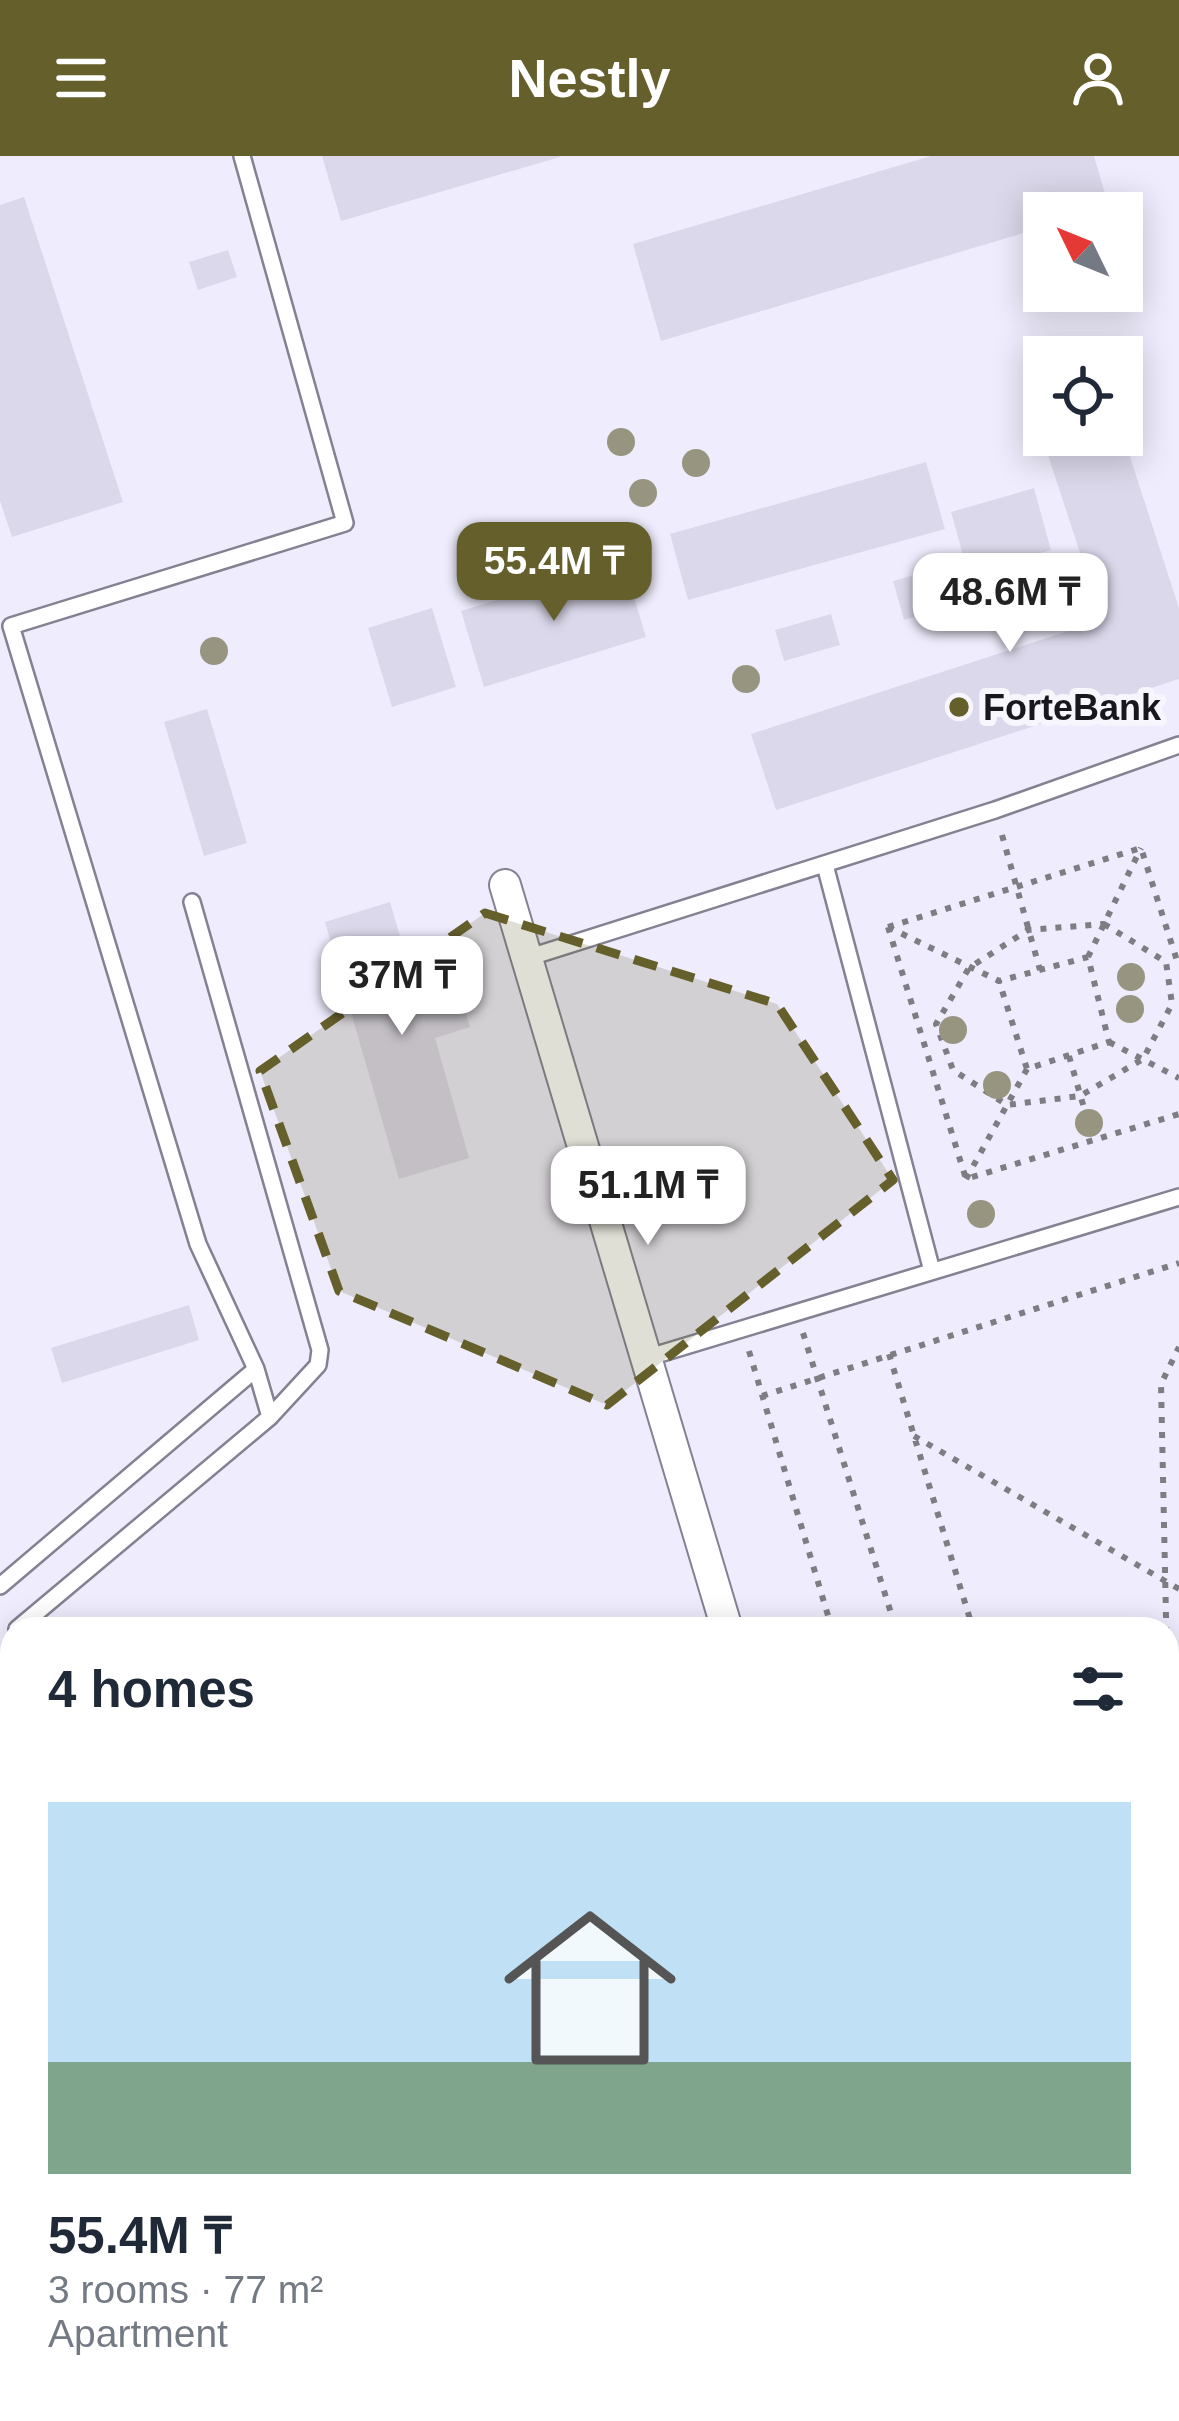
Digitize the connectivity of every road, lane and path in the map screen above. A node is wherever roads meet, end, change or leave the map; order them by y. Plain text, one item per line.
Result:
1 (242, 156) edge
2 (1179, 745) edge
3 (995, 810) junction
4 (1141, 848) junction
5 (825, 865) junction
6 (505, 885) dead end
7 (1016, 886) junction
8 (191, 902) dead end
9 (1104, 924) junction
10 (888, 927) junction
11 (1028, 931) junction
12 (1088, 957) junction
13 (527, 958) junction
14 (1179, 967) edge
15 (969, 968) junction
16 (1040, 970) junction
17 (999, 981) junction
18 (1109, 1042) junction
19 (1069, 1056) junction
20 (1143, 1059) junction
21 (1027, 1069) junction
22 (1179, 1078) edge
23 (1080, 1096) junction
24 (1006, 1105) junction
25 (1179, 1114) edge
26 (1094, 1140) junction
27 (966, 1179) junction
28 (1179, 1197) edge
29 (1179, 1263) edge
30 (932, 1271) junction
31 (797, 1312) junction
32 (742, 1328) junction
33 (1179, 1347) edge
34 (889, 1354) junction
35 (646, 1358) junction
36 (256, 1369) junction
37 (817, 1377) junction
38 (762, 1396) junction
39 (270, 1418) junction
40 (914, 1436) junction
41 (1166, 1578) junction
42 (0, 1586) edge
43 (1179, 1589) edge
44 (31, 1617) edge
45 (723, 1617) edge
46 (828, 1617) edge
47 (892, 1617) edge
48 (969, 1617) edge
49 (1166, 1617) edge

1 - 36 lane
2 - 3 lane
3 - 5 lane
3 - 7 path
4 - 7 path
4 - 9 path
4 - 14 path
5 - 13 lane
5 - 30 lane
6 - 13 street
7 - 10 path
7 - 11 path
8 - 39 lane
9 - 11 path
9 - 12 path
9 - 20 path
10 - 15 path
10 - 27 path
11 - 15 path
11 - 16 path
12 - 16 path
12 - 18 path
13 - 35 street
15 - 17 path
15 - 24 path
16 - 17 path
17 - 21 path
18 - 19 path
18 - 20 path
19 - 21 path
19 - 23 path
20 - 22 path
20 - 23 path
21 - 24 path
23 - 24 path
23 - 26 path
24 - 27 path
25 - 26 path
26 - 27 path
28 - 30 lane
29 - 34 path
30 - 31 lane
31 - 32 lane
31 - 37 path
32 - 35 lane
32 - 38 path
33 - 41 path
34 - 37 path
34 - 40 path
35 - 45 street
36 - 39 lane
36 - 42 lane
37 - 38 path
37 - 47 path
38 - 46 path
39 - 44 lane
40 - 41 path
40 - 48 path
41 - 43 path
41 - 49 path

